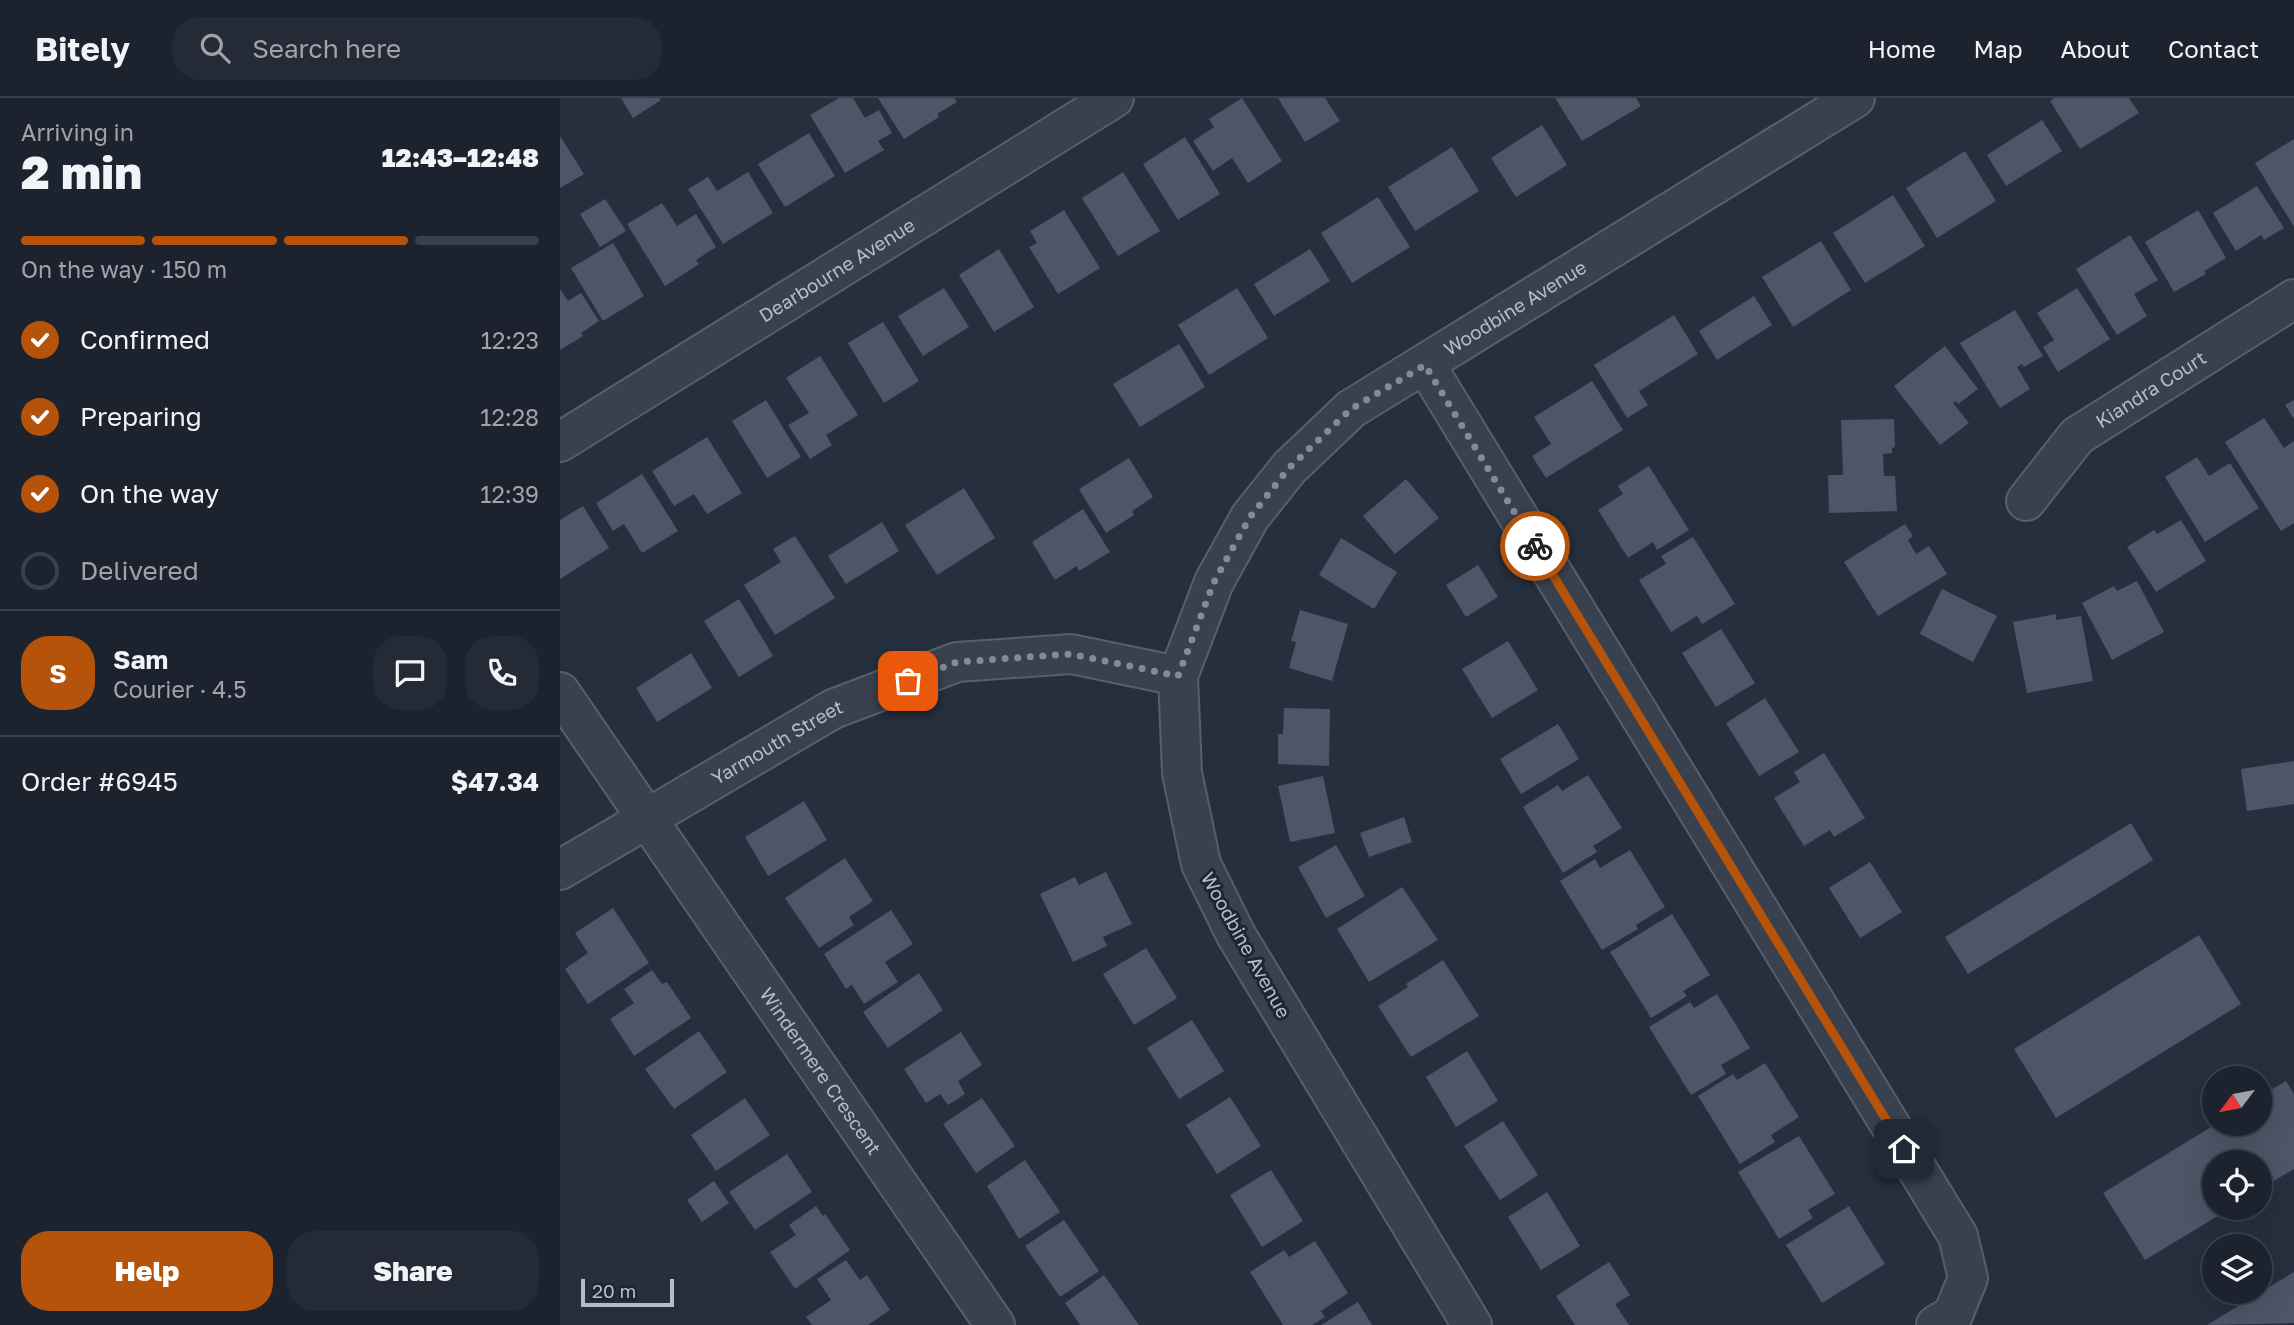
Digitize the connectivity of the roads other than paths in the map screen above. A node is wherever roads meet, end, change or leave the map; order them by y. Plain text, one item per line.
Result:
1 (1114, 98) edge
2 (1855, 98) edge
3 (2294, 299) edge
4 (1425, 365) junction
5 (560, 442) edge
6 (2026, 501) dead end
7 (1178, 676) junction
8 (560, 692) edge
9 (646, 818) junction
10 (560, 870) edge
11 (995, 1325) edge
12 (1472, 1325) edge
13 (1936, 1325) edge

1 - 5 street, Dearbourne Avenue
2 - 4 street, Woodbine Avenue
3 - 6 street, Kiandra Court
4 - 7 street, Woodbine Avenue
4 - 13 street
7 - 9 street, Yarmouth Street
7 - 12 street, Woodbine Avenue
8 - 9 street
9 - 10 street, Yarmouth Street
9 - 11 street, Windermere Crescent

